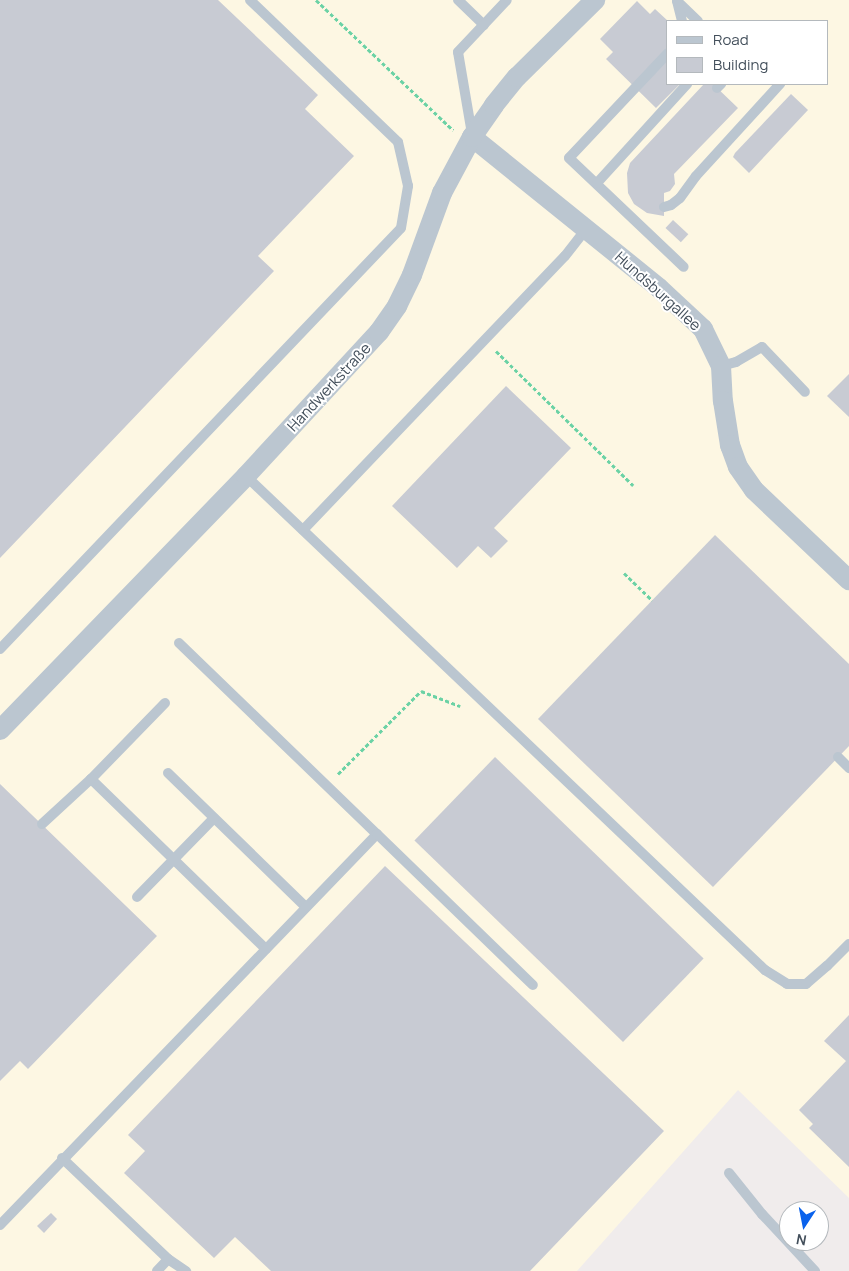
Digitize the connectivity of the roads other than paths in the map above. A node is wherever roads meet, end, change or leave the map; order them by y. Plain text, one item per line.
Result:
1 (250, 0) edge
2 (458, 0) edge
3 (507, 0) edge
4 (595, 0) edge
5 (677, 0) edge
6 (682, 20) edge
7 (697, 20) edge
8 (484, 25) junction
9 (666, 55) edge
10 (686, 85) edge
11 (779, 85) edge
12 (472, 137) junction
13 (597, 183) junction
14 (664, 207) dead end
15 (587, 228) junction
16 (684, 267) dead end
17 (721, 366) junction
18 (805, 392) dead end
19 (246, 476) junction
20 (303, 530) junction
21 (849, 580) edge
22 (179, 643) dead end
23 (0, 649) edge
24 (165, 703) dead end
25 (0, 730) edge
26 (838, 757) dead end
27 (849, 768) edge
28 (168, 773) dead end
29 (91, 779) junction
30 (214, 818) junction
31 (42, 824) dead end
32 (377, 834) junction
33 (174, 860) junction
34 (137, 897) dead end
35 (306, 907) junction
36 (849, 944) edge
37 (266, 948) junction
38 (533, 985) dead end
39 (62, 1158) junction
40 (729, 1173) dead end
41 (0, 1224) edge
42 (168, 1259) junction
43 (157, 1271) edge
44 (186, 1271) edge
45 (815, 1271) edge

1 - 23 lane
2 - 8 lane
3 - 8 lane
4 - 12 street, Handwerkstraße
5 - 6 lane
5 - 7 lane
8 - 12 lane
9 - 13 lane
10 - 13 lane
11 - 14 lane
12 - 15 street, Hundsburgallee
12 - 19 street, Handwerkstraße
13 - 16 lane
15 - 17 street, Hundsburgallee
15 - 20 lane
17 - 18 lane
17 - 21 street, Hundsburgallee
19 - 20 lane
19 - 25 street, Handwerkstraße
20 - 36 lane
22 - 32 lane
24 - 29 lane
26 - 27 lane
28 - 30 lane
29 - 31 lane
29 - 33 lane
30 - 33 lane
30 - 35 lane
32 - 35 lane
32 - 38 lane
33 - 34 lane
33 - 37 lane
35 - 37 lane
37 - 39 lane
39 - 41 lane
39 - 42 lane
40 - 45 lane
42 - 43 lane
42 - 44 lane

